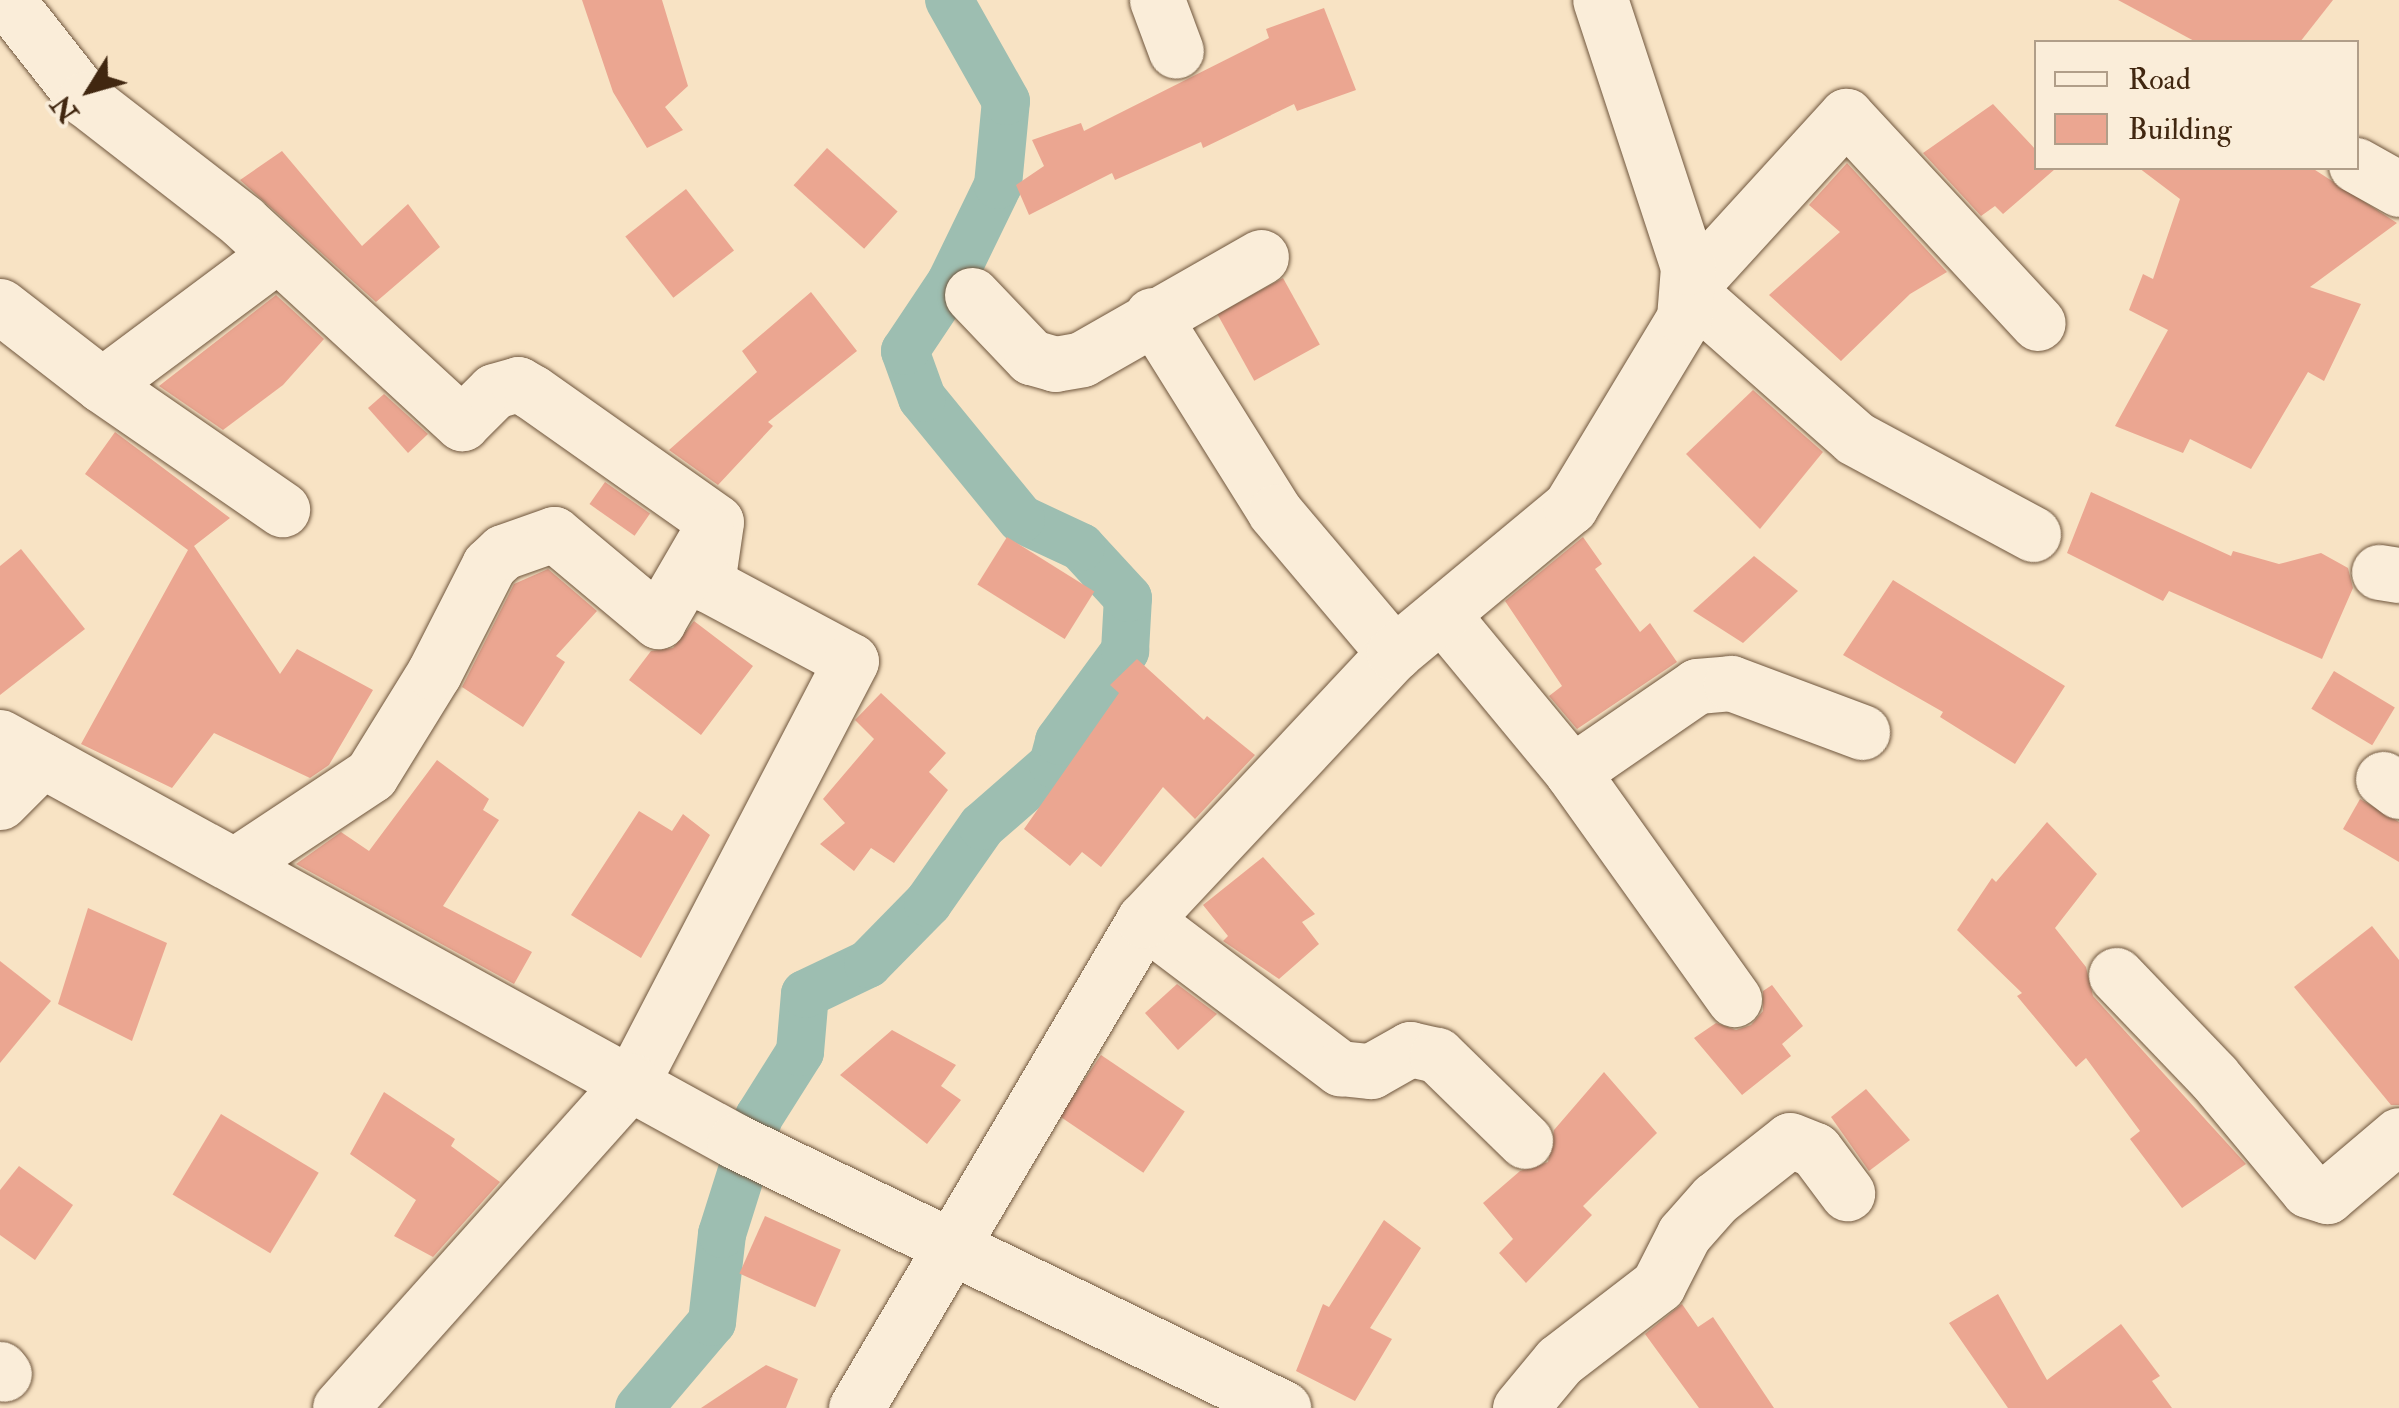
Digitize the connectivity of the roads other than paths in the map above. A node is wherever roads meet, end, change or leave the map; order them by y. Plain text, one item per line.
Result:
1 (8, 0) edge
2 (1157, 0) edge
3 (1600, 0) edge
4 (1176, 51) dead end
5 (2359, 167) edge
6 (2399, 189) edge
7 (278, 254) junction
8 (1261, 256) dead end
9 (1687, 290) junction
10 (972, 295) dead end
11 (0, 306) edge
12 (1152, 315) junction
13 (2038, 322) dead end
14 (102, 385) junction
15 (282, 509) dead end
16 (716, 522) junction
17 (2034, 534) dead end
18 (1444, 617) junction
19 (1394, 653) junction
20 (1862, 732) dead end
21 (21, 749) edge
22 (1572, 772) junction
23 (0, 802) edge
24 (235, 865) junction
25 (1144, 920) junction
26 (2116, 975) dead end
27 (1734, 1000) dead end
28 (632, 1081) junction
29 (2399, 1135) edge
30 (1525, 1141) dead end
31 (1847, 1193) dead end
32 (950, 1242) junction
33 (340, 1408) edge
34 (856, 1408) edge
35 (1282, 1408) edge
36 (1520, 1408) edge

1 - 7 street
2 - 4 street
3 - 9 street
5 - 6 street
7 - 14 street
7 - 16 street
8 - 12 street
9 - 13 street
9 - 17 street
9 - 18 street
10 - 12 street
11 - 14 street
12 - 19 street
14 - 15 street
16 - 24 street
16 - 28 street
18 - 19 street
18 - 22 street
19 - 25 street
20 - 22 street
21 - 23 street
21 - 24 street
22 - 27 street
24 - 28 street
25 - 30 street
25 - 32 street
26 - 29 street
28 - 32 street
28 - 33 street
31 - 36 street
32 - 34 street
32 - 35 street

